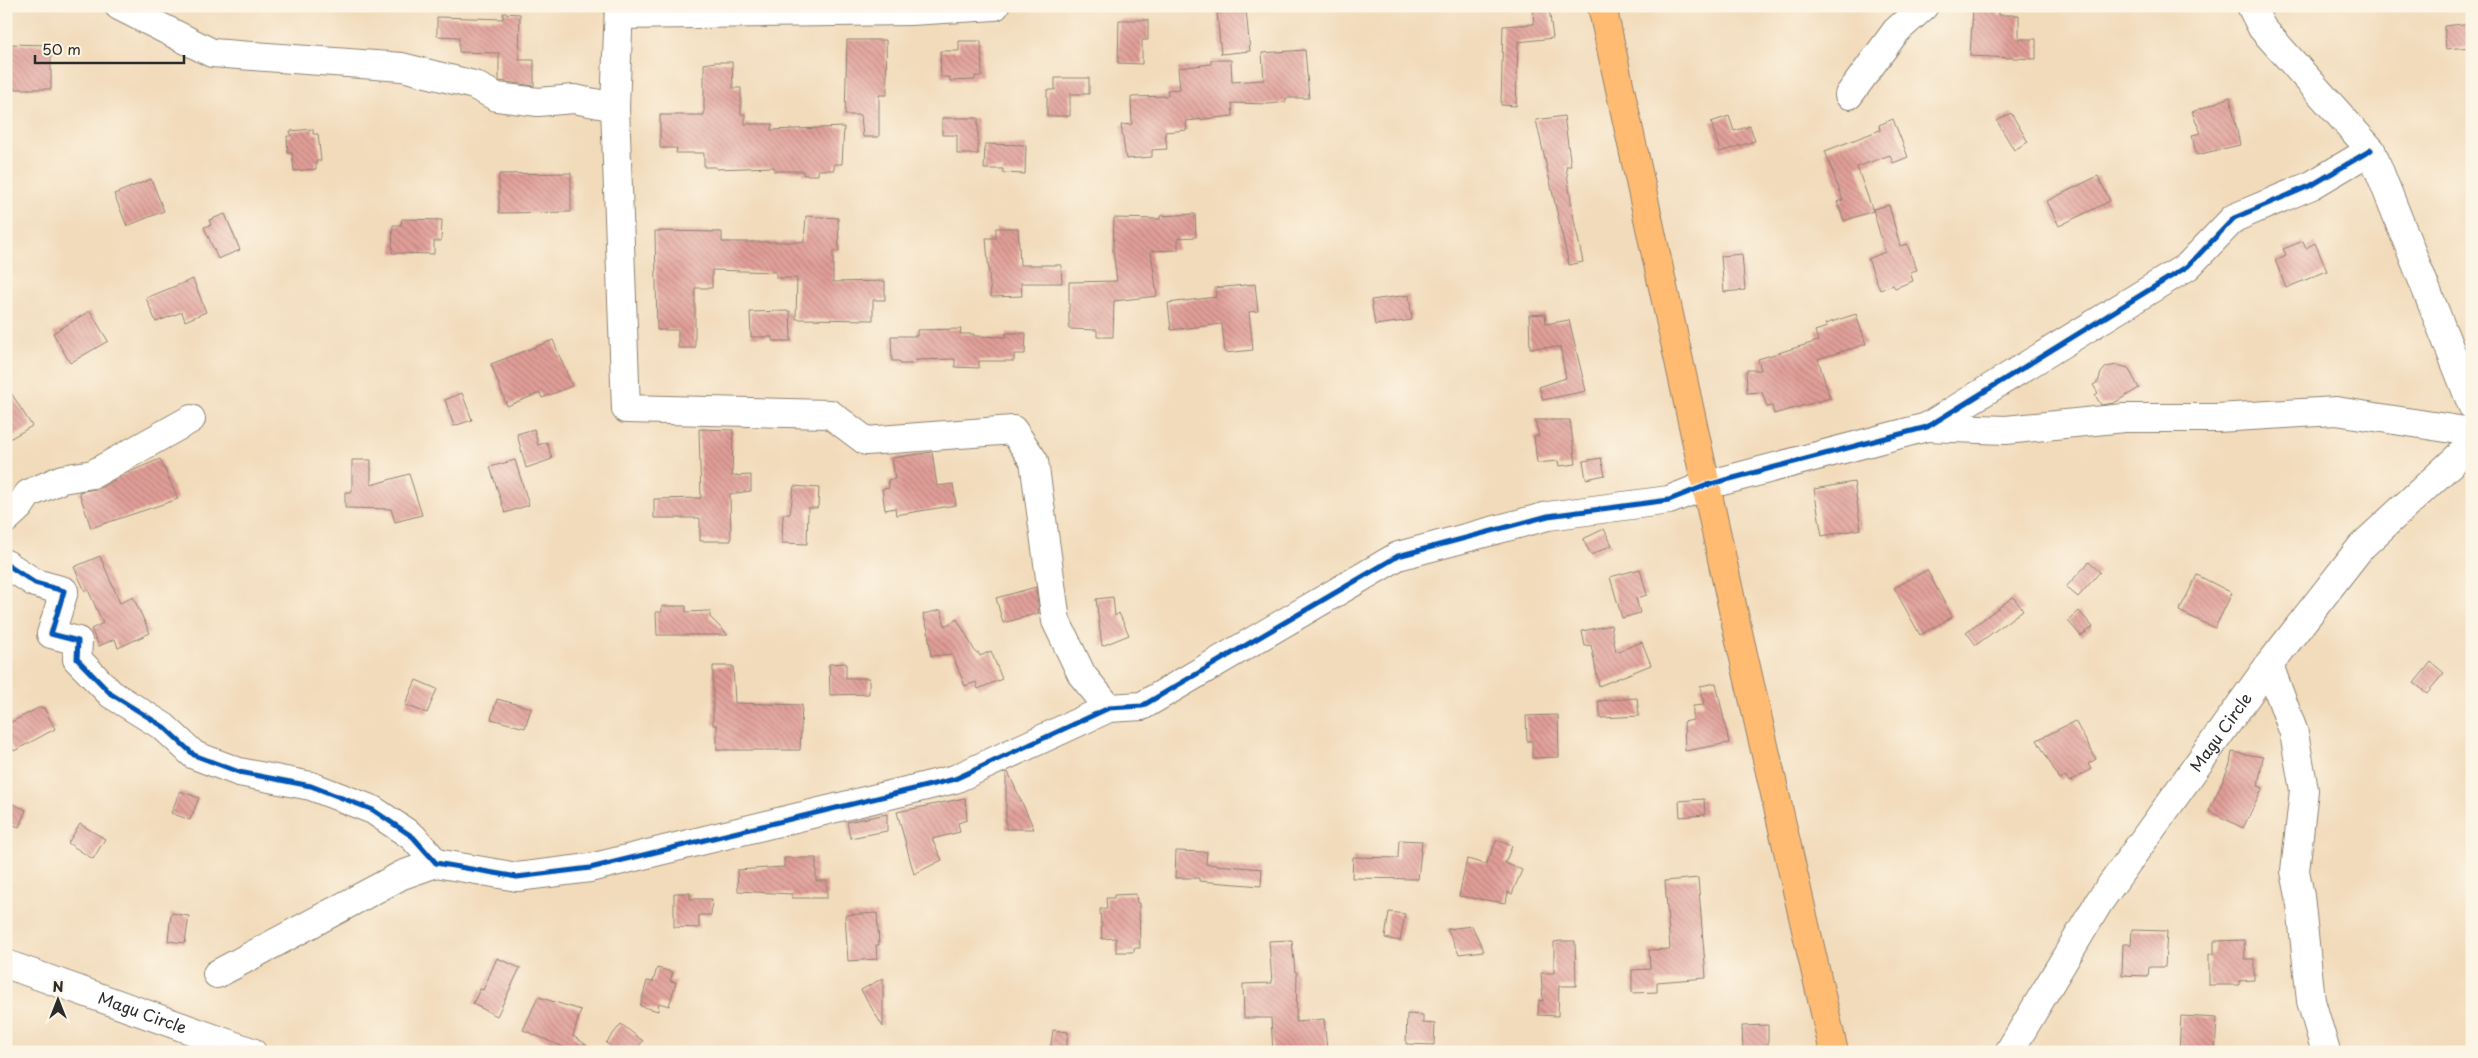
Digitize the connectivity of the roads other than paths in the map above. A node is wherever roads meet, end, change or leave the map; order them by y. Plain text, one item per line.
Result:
1 (119, 6) edge
2 (995, 6) edge
3 (1602, 6) edge
4 (1924, 6) edge
5 (2251, 6) edge
6 (619, 11) edge
7 (1849, 94) dead end
8 (615, 107) junction
9 (2371, 150) junction
10 (2472, 405) edge
11 (191, 419) dead end
12 (1927, 427) junction
13 (2472, 432) edge
14 (2472, 444) edge
15 (1707, 485) junction
16 (6, 519) edge
17 (6, 564) edge
18 (2269, 665) junction
19 (1109, 708) junction
20 (436, 863) junction
21 (6, 964) edge
22 (217, 974) dead end
23 (252, 1052) edge
24 (1834, 1052) edge
25 (2009, 1052) edge
26 (2326, 1052) edge

1 - 8 street
2 - 6 street
3 - 15 main road
4 - 7 street
5 - 9 street
6 - 8 street
8 - 19 street
9 - 10 street
9 - 12 street
11 - 16 street
12 - 13 street
12 - 15 street
14 - 18 street, Magu Circle
15 - 19 street
15 - 24 main road
17 - 20 street
18 - 25 street, Magu Circle
18 - 26 street
19 - 20 street
20 - 22 street
21 - 23 street, Magu Circle

